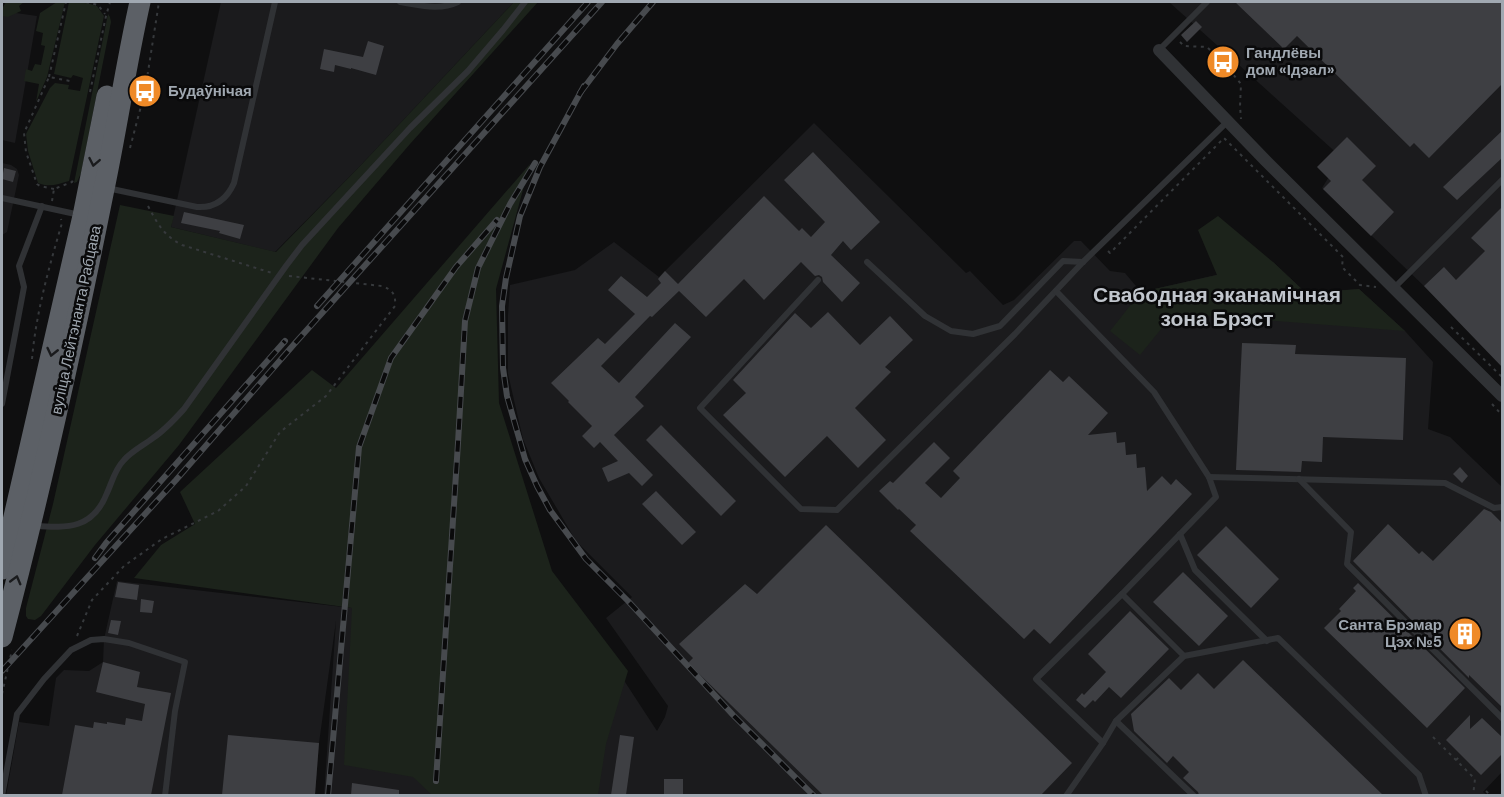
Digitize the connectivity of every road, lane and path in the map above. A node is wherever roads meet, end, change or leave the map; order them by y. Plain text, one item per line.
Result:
1 (66, 2) edge
2 (86, 2) edge
3 (110, 2) edge
4 (127, 2) edge
5 (140, 2) edge
6 (275, 2) edge
7 (400, 2) edge
8 (458, 2) edge
9 (525, 2) edge
10 (1207, 2) edge
11 (106, 16) junction
12 (1173, 36) junction
13 (1159, 50) joint
14 (1222, 62) junction
15 (1218, 67) dead end
16 (49, 77) junction
17 (70, 81) dead end
18 (90, 93) dead end
19 (1227, 122) junction
20 (1241, 124) dead end
21 (74, 171) dead end
22 (1503, 180) edge
23 (105, 188) junction
24 (54, 189) junction
25 (143, 195) junction
26 (2, 198) edge
27 (42, 207) junction
28 (60, 211) junction
29 (91, 217) junction
30 (1101, 245) junction
31 (867, 262) dead end
32 (1083, 262) junction
33 (280, 275) junction
34 (818, 280) dead end
35 (1375, 286) dead end
36 (1394, 288) junction
37 (1056, 291) junction
38 (1444, 320) dead end
39 (32, 364) dead end
40 (4, 376) edge
41 (1503, 377) edge
42 (1503, 396) edge
43 (1487, 399) dead end
44 (2, 404) edge
45 (1503, 415) edge
46 (1209, 477) junction
47 (1299, 479) junction
48 (1503, 507) edge
49 (15, 525) edge
50 (1180, 534) junction
51 (2, 569) edge
52 (1122, 594) junction
53 (2, 637) edge
54 (1267, 641) junction
55 (71, 650) junction
56 (1184, 656) junction
57 (1503, 718) edge
58 (1116, 721) junction
59 (1433, 737) dead end
60 (1102, 743) junction
61 (1461, 755) dead end
62 (1456, 760) junction
63 (1486, 791) dead end
64 (2, 795) edge
65 (165, 795) edge
66 (1066, 795) edge
67 (1194, 795) edge
68 (1426, 795) edge
69 (1473, 795) edge
70 (1491, 795) edge

1 - 16 path
2 - 11 path
3 - 11 path
4 -> 29 highway, вуліца Лейтэнанта Рабцава
5 - 23 highway, вуліца Лейтэнанта Рабцава
6 - 25 lane
7 - 8 lane
9 - 33 lane
10 - 12 lane
11 - 18 path
12 - 13 lane
12 - 14 path
13 - 19 street
14 - 15 path
14 - 20 path
16 - 17 path
16 - 24 path
19 - 30 lane
19 - 36 street
21 - 24 path
22 - 36 lane
23 - 25 lane
23 - 29 highway, вуліца Лейтэнанта Рабцава
24 - 28 path
25 - 33 path
26 - 27 lane
27 - 28 lane
27 - 40 lane
28 - 29 lane
28 - 39 path
29 - 49 highway, вуліца Лейтэнанта Рабцава
30 - 32 lane
30 - 35 path
31 - 32 lane
32 - 37 lane
33 - 49 lane
33 - 55 path
34 - 37 lane
36 - 42 street
37 - 46 lane
38 - 41 path
40 - 44 lane
43 - 45 path
46 - 47 lane
46 - 50 lane
47 - 48 lane
47 - 57 lane
49 - 51 highway, вуліца Лейтэнанта Рабцава
53 -> 49 highway, вуліца Лейтэнанта Рабцава
50 - 52 lane
50 - 54 lane
52 - 56 lane
52 - 60 lane
54 - 56 lane
54 - 68 lane
55 - 64 lane
55 - 65 lane
56 - 58 lane
58 - 60 lane
58 - 67 lane
59 - 62 path
60 - 66 lane
61 - 62 path
62 - 69 path
63 - 70 path

